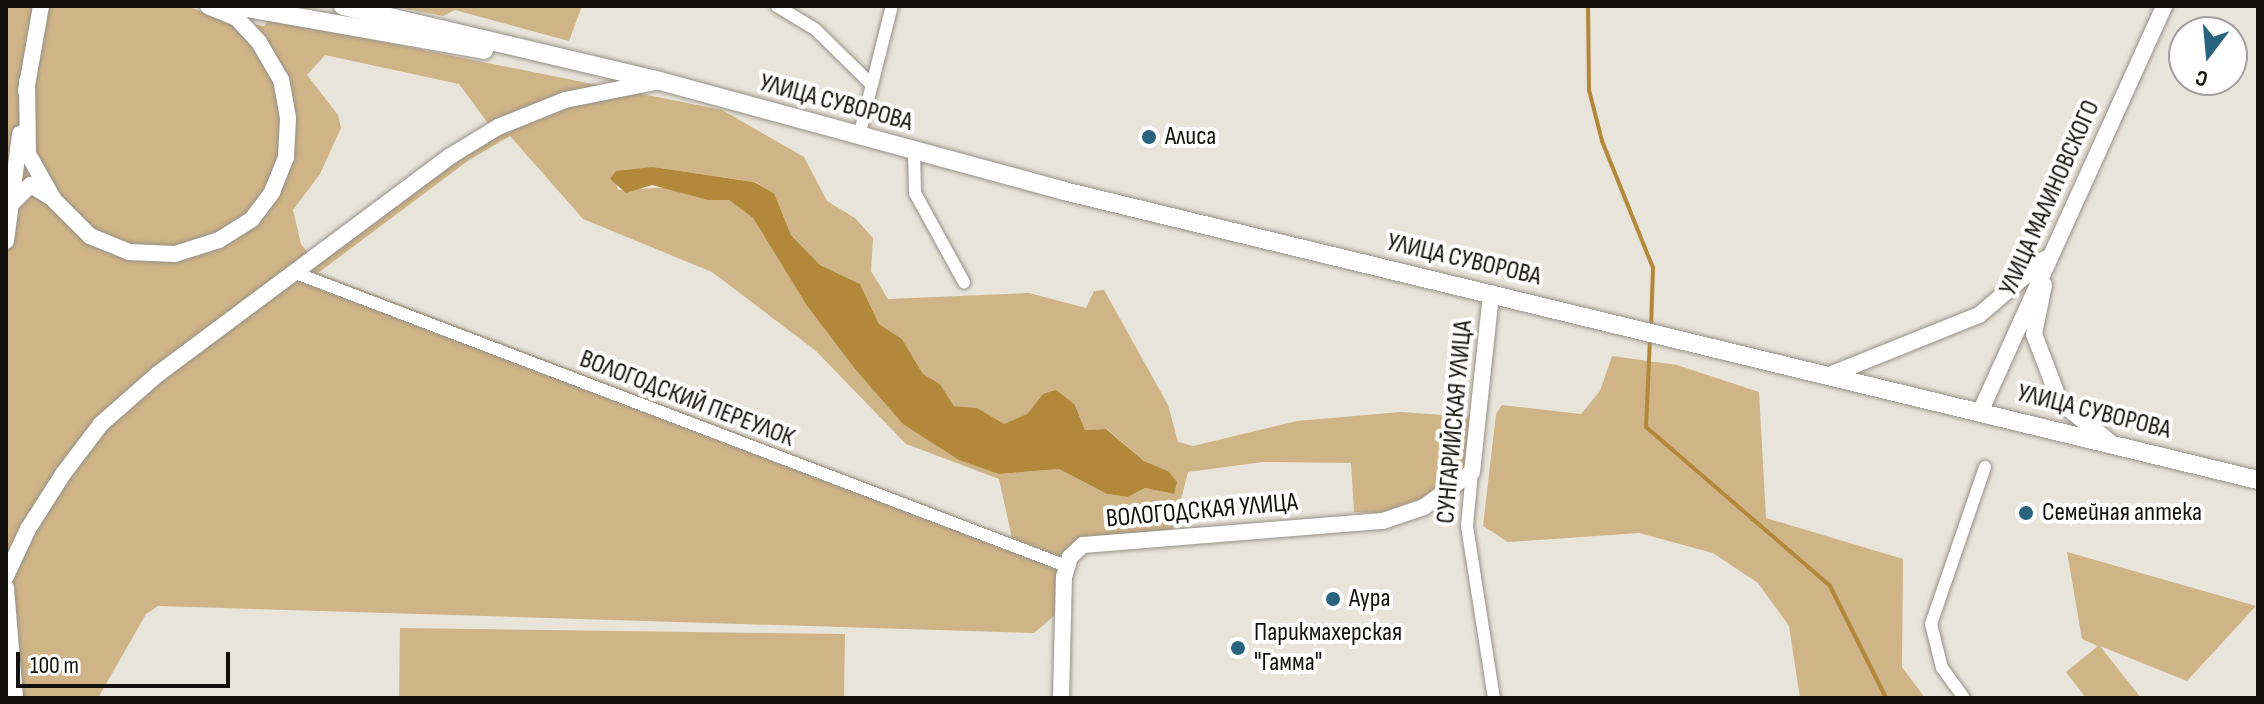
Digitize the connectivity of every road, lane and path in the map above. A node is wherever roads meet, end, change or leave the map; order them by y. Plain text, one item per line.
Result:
1 (41, 6) edge
2 (208, 6) edge
3 (235, 6) edge
4 (343, 6) edge
5 (777, 6) edge
6 (892, 6) edge
7 (2164, 6) edge
8 (27, 81) junction
9 (660, 81) junction
10 (869, 82) junction
11 (859, 136) junction
12 (914, 151) junction
13 (54, 200) junction
14 (10, 205) junction
15 (6, 241) edge
16 (2050, 256) junction
17 (293, 272) junction
18 (964, 282) dead end
19 (1491, 293) junction
20 (1832, 374) junction
21 (1981, 410) junction
22 (2110, 442) junction
23 (1985, 467) dead end
24 (1472, 472) junction
25 (2258, 480) edge
26 (1066, 566) junction
27 (6, 576) edge
28 (6, 588) edge
29 (15, 698) edge
30 (1061, 698) edge
31 (1494, 698) edge
32 (1964, 698) edge

1 - 8 street
2 - 13 street
3 - 9 main road, УЛИЦА СУВОРОВА
4 - 9 main road, УЛИЦА СУВОРОВА
5 - 10 street
6 - 10 street
7 - 16 street, УЛИЦА МАЛИНОВСКОГО
8 - 13 street
8 - 14 street
9 - 11 main road, УЛИЦА СУВОРОВА
9 - 17 street
10 - 11 street
11 - 12 main road, УЛИЦА СУВОРОВА
12 - 18 street
12 - 19 main road, УЛИЦА СУВОРОВА
13 - 14 street
14 - 15 street
16 - 20 street
16 - 21 street, УЛИЦА МАЛИНОВСКОГО
16 - 22 street
17 - 26 street, ВОЛОГОДСКИЙ ПЕРЕУЛОК
17 - 27 street
19 - 20 main road, УЛИЦА СУВОРОВА
19 - 24 street, СУНГАРИЙСКАЯ УЛИЦА
20 - 21 main road, УЛИЦА СУВОРОВА
21 - 22 main road, УЛИЦА СУВОРОВА
22 - 25 main road, УЛИЦА СУВОРОВА
23 - 32 street
24 - 26 street, ВОЛОГОДСКАЯ УЛИЦА
24 - 31 street, СУНГАРИЙСКАЯ УЛИЦА
26 - 30 street
28 - 29 street

